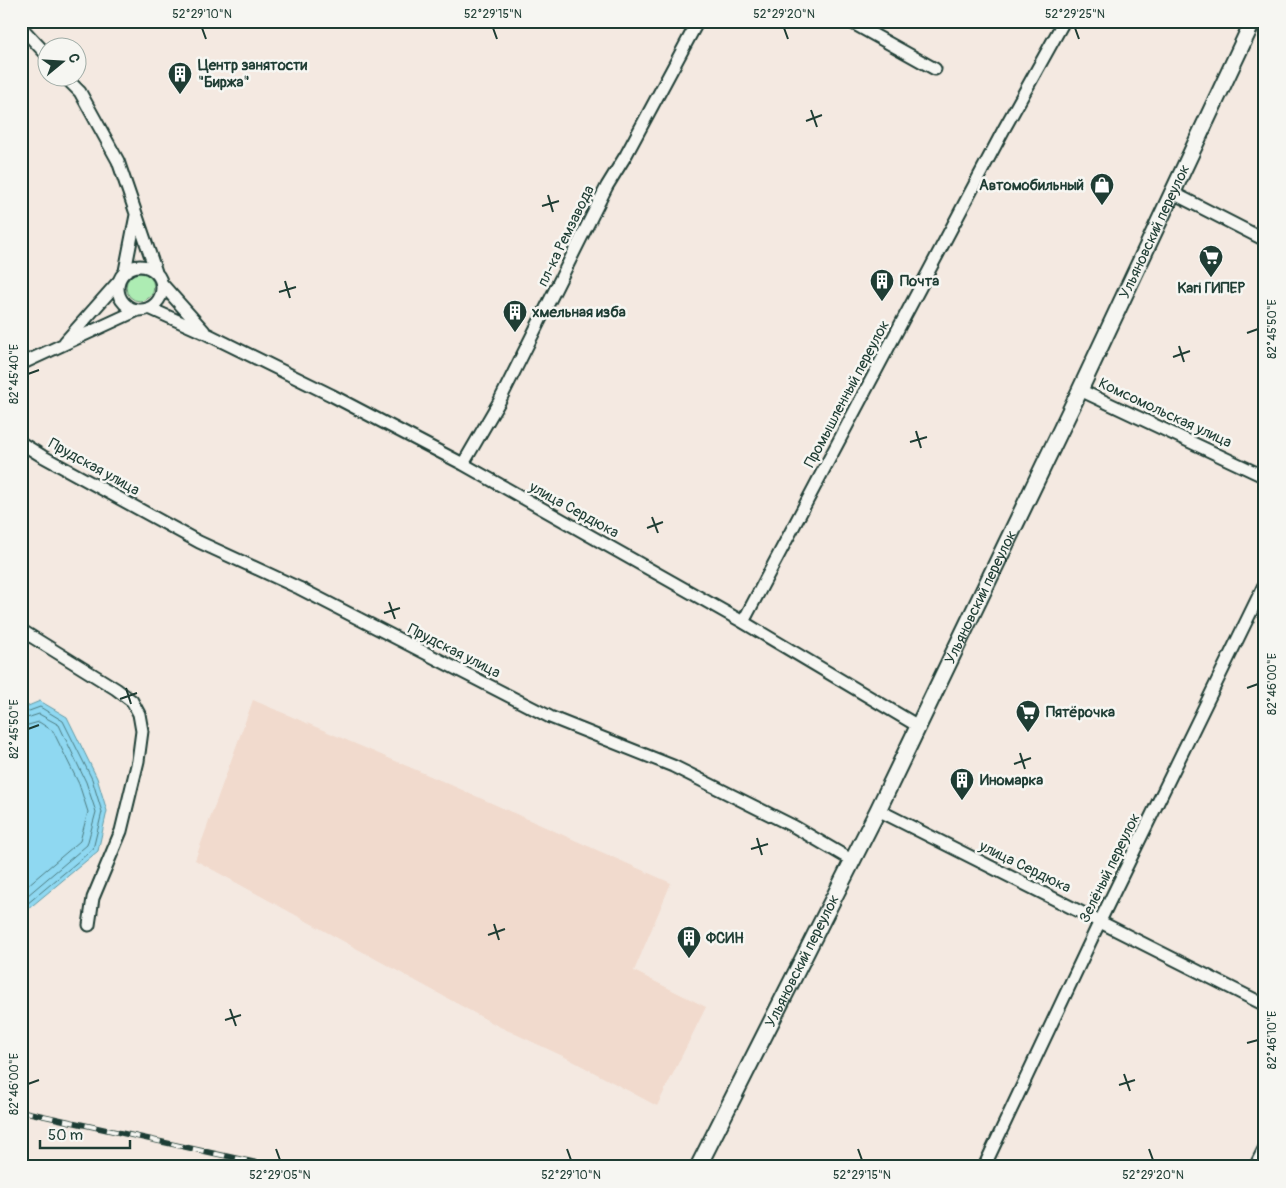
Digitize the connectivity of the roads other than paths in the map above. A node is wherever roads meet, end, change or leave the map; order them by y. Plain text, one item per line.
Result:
1 (698, 21) edge
2 (849, 21) edge
3 (1064, 21) edge
4 (1253, 21) edge
5 (21, 27) edge
6 (38, 45) edge
7 (935, 69) dead end
8 (76, 88) edge
9 (1171, 192) junction
10 (136, 214) junction
11 (1265, 240) edge
12 (125, 271) junction
13 (156, 272) junction
14 (118, 281) junction
15 (162, 284) junction
16 (144, 309) junction
17 (207, 334) junction
18 (62, 346) junction
19 (21, 364) edge
20 (1080, 390) junction
21 (21, 443) edge
22 (463, 464) junction
23 (1265, 477) edge
24 (1265, 583) edge
25 (743, 622) junction
26 (21, 630) edge
27 (918, 726) junction
28 (878, 810) junction
29 (852, 861) junction
30 (1100, 921) junction
31 (89, 925) dead end
32 (1265, 1005) edge
33 (1265, 1147) edge
34 (698, 1167) edge
35 (984, 1167) edge
36 (1255, 1167) edge

1 - 22 street, пл-ка Ремзавода
2 - 7 street
3 - 25 street, Промышленный переулок
4 - 9 main road, Ульяновский переулок
5 - 6 street
8 - 10 street
9 - 11 street
9 - 20 main road, Ульяновский переулок
10 - 12 street
10 - 13 street
12 - 13 street
12 - 14 street
13 - 15 street
14 - 16 street
14 - 18 street
15 - 16 street
15 - 17 street
16 - 17 street, улица Сердюка
16 - 18 street
17 - 22 street, улица Сердюка
18 - 19 street
20 - 23 street, Комсомольская улица
20 - 27 main road, Ульяновский переулок
21 - 29 street, Прудская улица
22 - 25 street, улица Сердюка
24 - 30 street, Зелёный переулок
25 - 27 street, улица Сердюка
26 - 31 street
27 - 28 main road, Ульяновский переулок
28 - 29 main road, Ульяновский переулок
28 - 30 street, улица Сердюка
29 - 34 main road, Ульяновский переулок
30 - 32 street, улица Сердюка
30 - 35 street, Зелёный переулок
33 - 36 street

